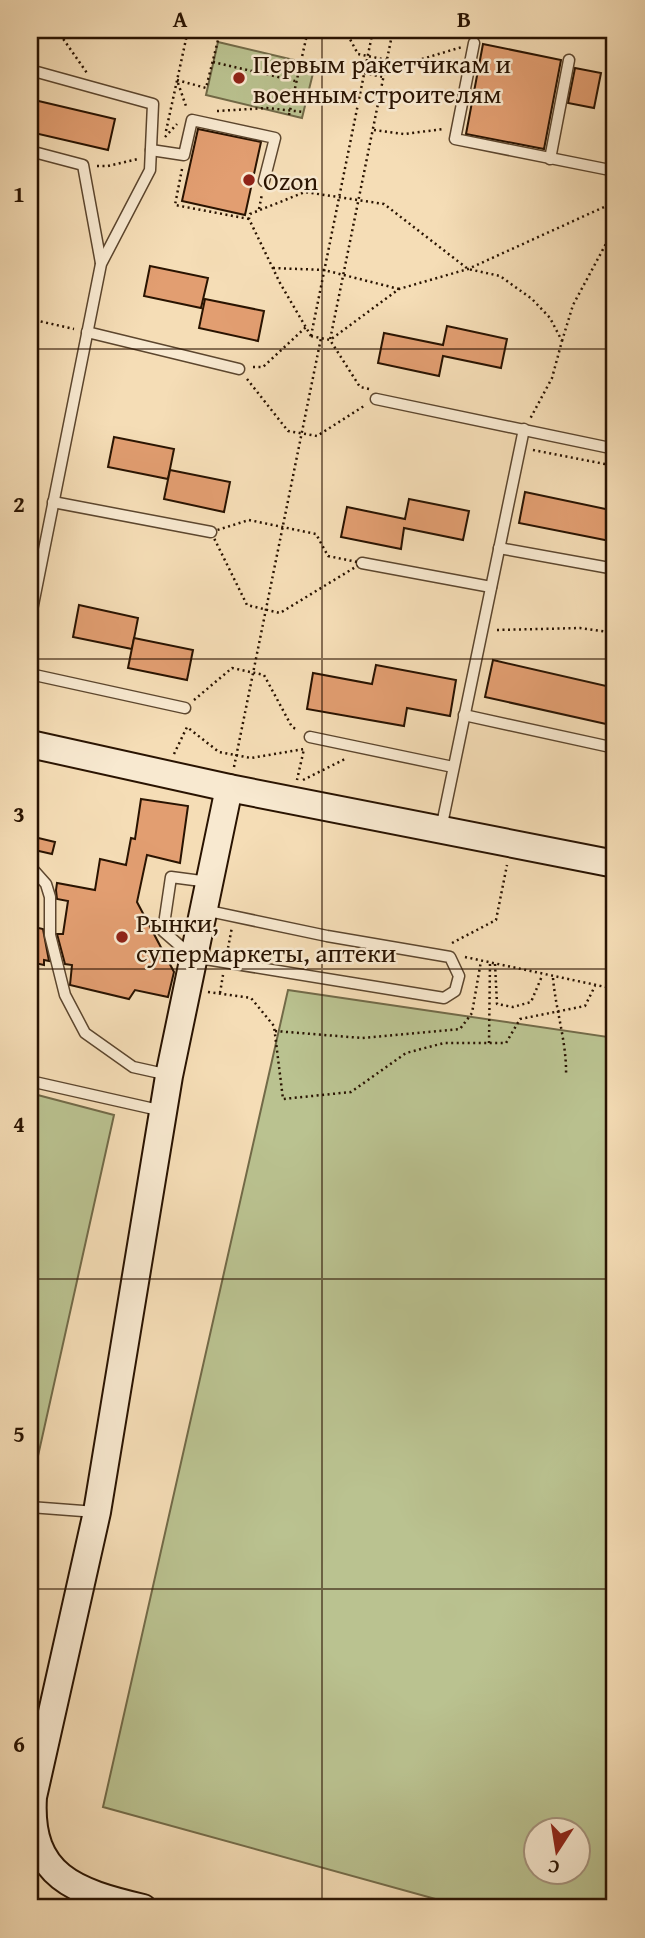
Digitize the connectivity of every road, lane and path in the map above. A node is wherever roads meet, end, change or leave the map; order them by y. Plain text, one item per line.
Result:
1 (57, 30) edge
2 (188, 30) edge
3 (216, 30) edge
4 (308, 30) edge
5 (345, 30) edge
6 (373, 30) edge
7 (393, 30) edge
8 (491, 30) edge
9 (474, 43) junction
10 (368, 56) junction
11 (387, 60) junction
12 (569, 60) dead end
13 (213, 62) junction
14 (30, 70) edge
15 (385, 70) junction
16 (364, 73) junction
17 (383, 76) junction
18 (177, 80) junction
19 (296, 82) junction
20 (98, 89) junction
21 (188, 113) dead end
22 (289, 115) dead end
23 (457, 127) junction
24 (372, 130) junction
25 (164, 138) dead end
26 (151, 150) junction
27 (30, 151) edge
28 (184, 155) junction
29 (550, 159) junction
30 (615, 171) edge
31 (264, 181) joint
32 (339, 195) junction
33 (358, 199) junction
34 (615, 202) edge
35 (258, 211) junction
36 (250, 219) junction
37 (615, 228) edge
38 (101, 264) junction
39 (273, 268) junction
40 (468, 269) junction
41 (324, 270) junction
42 (343, 274) junction
43 (399, 289) junction
44 (30, 319) edge
45 (306, 327) junction
46 (87, 332) junction
47 (311, 336) junction
48 (321, 338) junction
49 (330, 340) junction
50 (562, 341) junction
51 (239, 369) junction
52 (376, 399) junction
53 (524, 429) junction
54 (301, 433) junction
55 (520, 447) junction
56 (615, 449) edge
57 (615, 466) edge
58 (53, 502) junction
59 (282, 527) junction
60 (211, 532) junction
61 (499, 548) junction
62 (362, 563) junction
63 (615, 569) edge
64 (491, 587) junction
65 (266, 609) junction
66 (30, 620) edge
67 (482, 631) junction
68 (615, 633) edge
69 (253, 673) junction
70 (30, 674) edge
71 (185, 708) junction
72 (464, 715) junction
73 (187, 727) junction
74 (310, 737) joint
75 (30, 744) edge
76 (615, 748) edge
77 (366, 749) junction
78 (236, 755) junction
79 (453, 767) junction
80 (164, 774) junction
81 (229, 788) junction
82 (440, 830) junction
83 (508, 855) dead end
84 (615, 864) edge
85 (30, 866) edge
86 (209, 882) junction
87 (203, 909) junction
88 (431, 953) junction
89 (193, 957) junction
90 (481, 961) dead end
91 (490, 963) dead end
92 (495, 964) dead end
93 (542, 976) dead end
94 (553, 978) dead end
95 (595, 986) dead end
96 (205, 1004) dead end
97 (556, 1012) junction
98 (274, 1031) junction
99 (489, 1043) junction
100 (169, 1076) junction
101 (566, 1076) dead end
102 (30, 1081) edge
103 (164, 1111) junction
104 (30, 1507) edge
105 (97, 1512) junction
106 (34, 1849) edge
107 (143, 1908) edge

1 - 20 path
2 - 18 path
3 - 13 path
4 - 19 path
5 - 10 path
6 - 10 path
7 - 11 path
8 - 9 path
9 - 15 path
9 - 23 lane
10 - 11 path
10 - 16 path
11 - 15 path
12 - 29 lane
13 - 18 path
13 - 19 path
14 - 20 lane
15 - 17 path
16 - 17 path
16 - 32 path
17 - 24 path
18 - 21 path
18 - 25 path
19 - 22 path
20 - 26 lane
23 - 24 path
23 - 29 lane
24 - 33 path
26 - 28 lane
26 - 38 lane
27 - 38 lane
28 - 31 lane
28 - 36 path
29 - 30 lane
31 - 35 path
32 - 33 path
32 - 35 path
32 - 41 path
33 - 40 path
33 - 42 path
34 - 40 path
35 - 36 path
36 - 39 path
37 - 50 path
38 - 46 lane
39 - 41 path
39 - 45 path
40 - 43 path
40 - 50 path
41 - 42 path
41 - 47 path
42 - 43 path
42 - 49 path
43 - 49 path
44 - 46 path
45 - 47 path
45 - 51 path
46 - 51 lane
46 - 58 lane
47 - 48 path
48 - 49 path
48 - 54 path
49 - 52 path
50 - 53 path
51 - 54 path
52 - 53 lane
52 - 54 path
53 - 55 lane
53 - 56 lane
54 - 59 path
55 - 57 path
55 - 61 lane
58 - 60 lane
58 - 66 lane
59 - 60 path
59 - 62 path
59 - 65 path
60 - 65 path
61 - 63 lane
61 - 64 lane
62 - 64 lane
62 - 65 path
64 - 67 lane
65 - 69 path
67 - 68 path
67 - 72 lane
69 - 71 path
69 - 74 path
69 - 78 path
70 - 71 lane
71 - 73 path
72 - 76 lane
72 - 79 lane
73 - 78 path
73 - 80 path
74 - 77 lane
75 - 80 street
77 - 78 path
77 - 79 lane
78 - 81 path
79 - 82 lane
80 - 81 street
81 - 82 street
81 - 86 street
82 - 84 street
83 - 88 path
85 - 100 lane
86 - 87 street
86 - 89 lane
87 - 88 lane
87 - 89 street
88 - 89 lane
89 - 100 street
90 - 98 path
91 - 99 path
92 - 93 path
94 - 97 path
95 - 97 path
96 - 98 path
97 - 99 path
97 - 101 path
98 - 99 path
100 - 103 street
102 - 103 lane
103 - 105 street
104 - 105 lane
105 - 106 street
106 - 107 street

